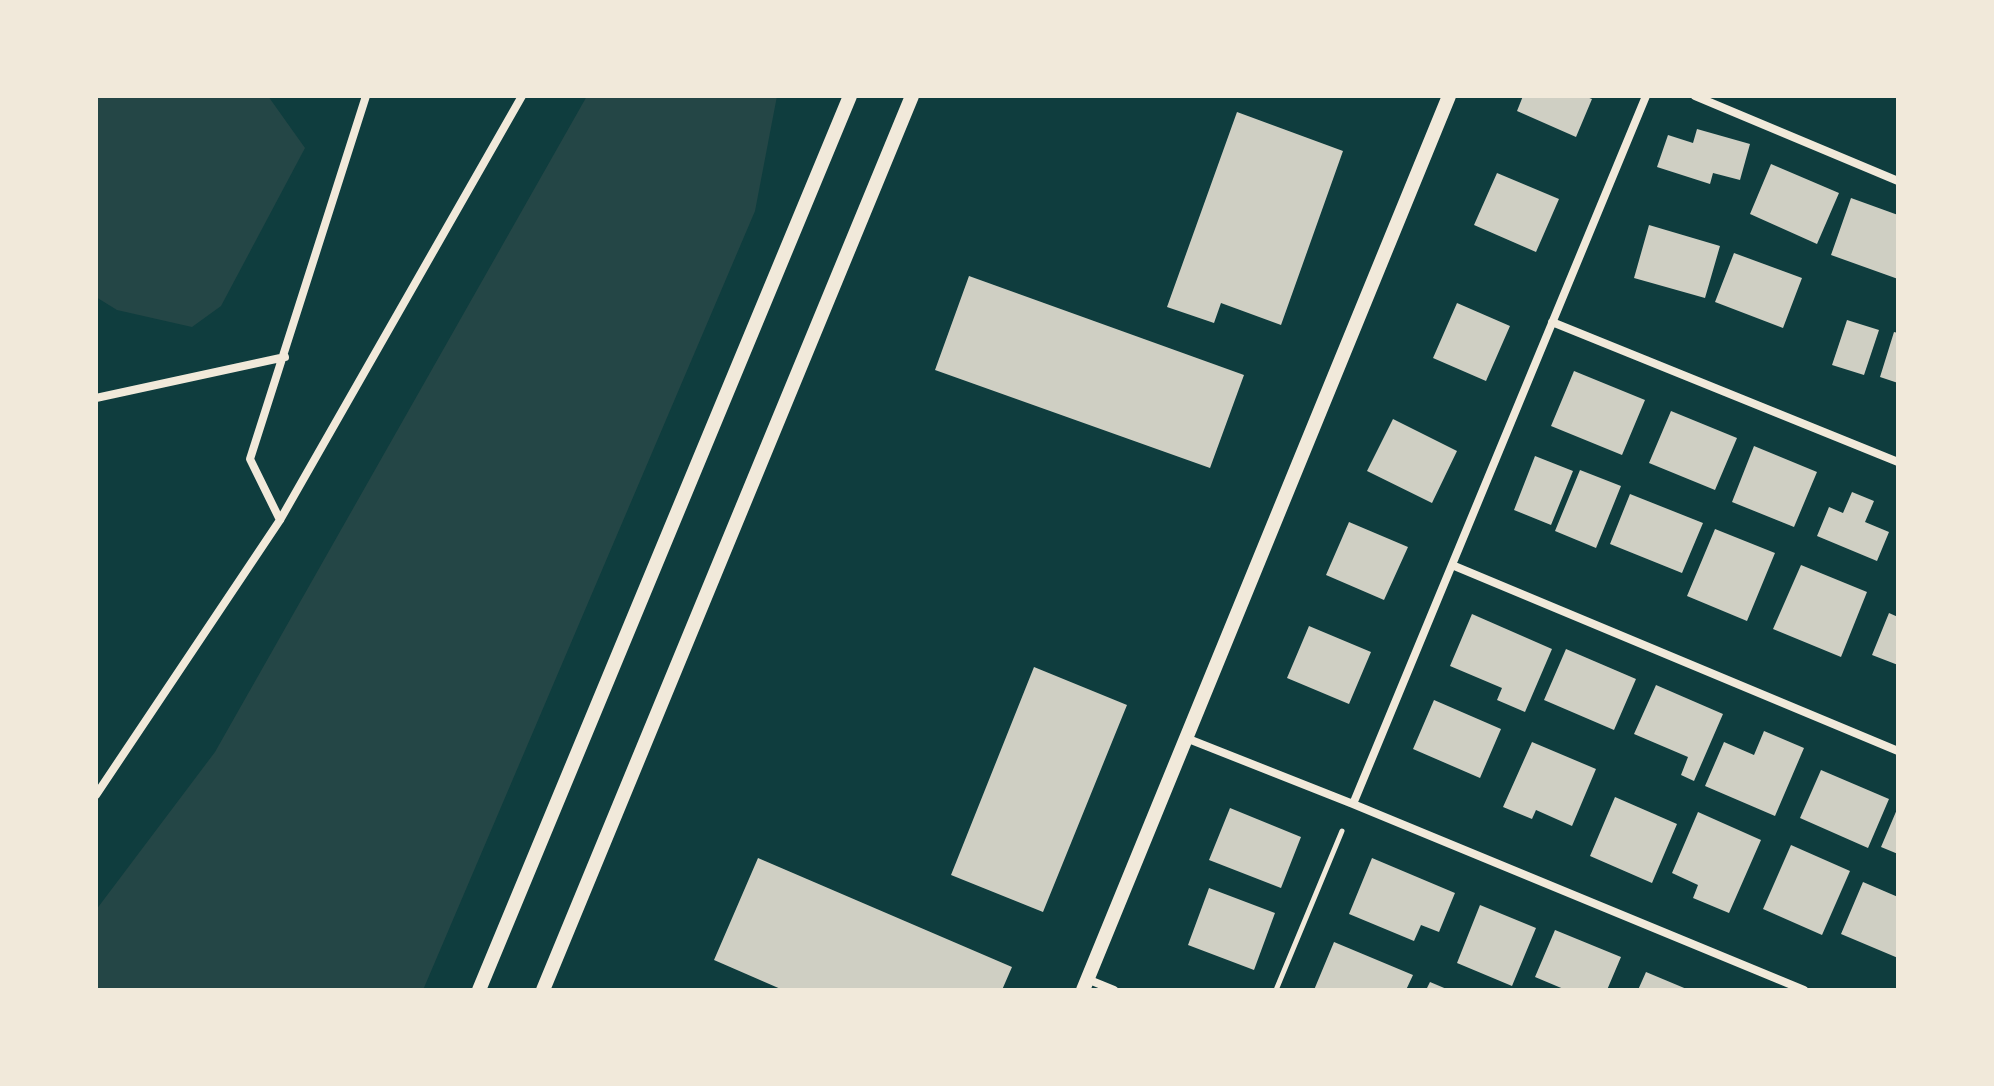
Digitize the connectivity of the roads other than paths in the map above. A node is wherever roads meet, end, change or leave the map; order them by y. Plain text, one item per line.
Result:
1 (366, 96) edge
2 (522, 96) edge
3 (850, 96) edge
4 (912, 96) edge
5 (1449, 96) edge
6 (1646, 96) edge
7 (1695, 96) edge
8 (1898, 181) edge
9 (1552, 322) junction
10 (285, 357) junction
11 (96, 398) edge
12 (1898, 462) edge
13 (280, 520) junction
14 (1452, 565) junction
15 (1186, 738) junction
16 (1898, 751) edge
17 (96, 795) edge
18 (1353, 804) junction
19 (1085, 984) edge
20 (479, 990) edge
21 (543, 990) edge
22 (1114, 990) edge
23 (1804, 990) edge

1 - 10 street
2 - 13 street
3 - 20 street
4 - 21 street
5 - 15 street
6 - 9 street
7 - 8 street
9 - 12 street
9 - 14 street
10 - 11 street
10 - 13 street
13 - 17 street
14 - 16 street
14 - 18 street
15 - 18 street
15 - 19 street
18 - 23 street
19 - 22 street

